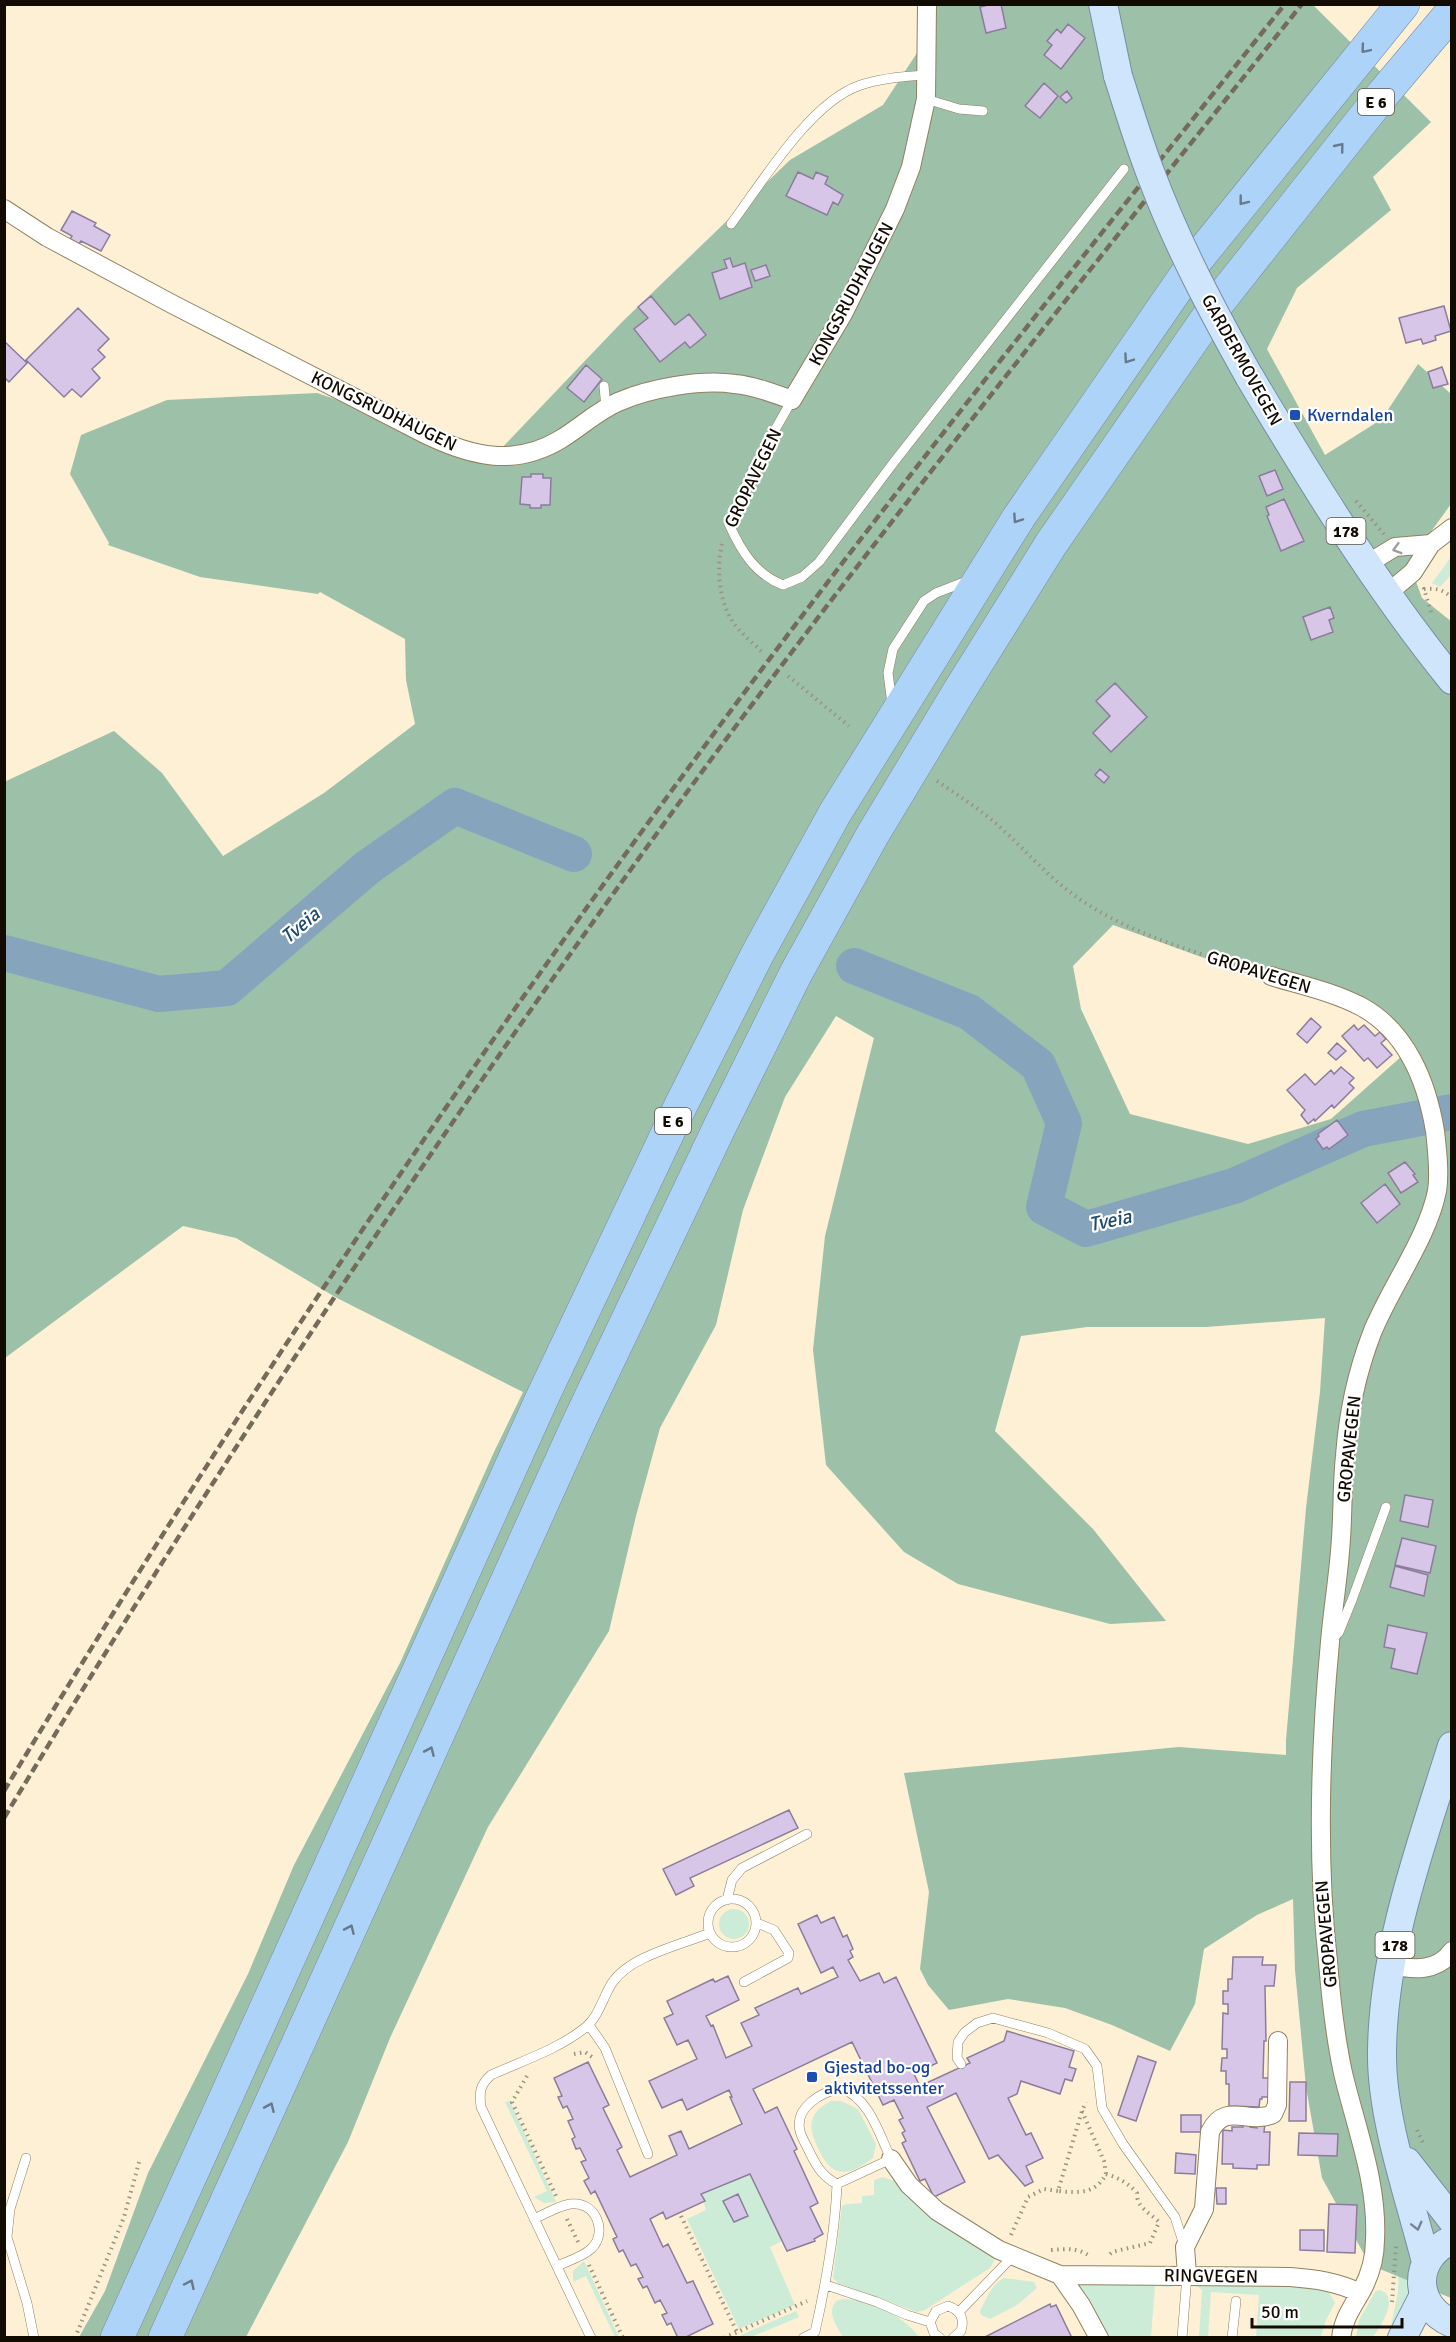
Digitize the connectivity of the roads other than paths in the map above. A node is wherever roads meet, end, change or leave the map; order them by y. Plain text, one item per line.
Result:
1 (927, 4) edge
2 (1103, 4) edge
3 (1402, 4) edge
4 (1452, 12) edge
5 (927, 75) junction
6 (926, 99) junction
7 (983, 111) dead end
8 (1124, 169) dead end
9 (4, 209) edge
10 (731, 224) dead end
11 (604, 386) dead end
12 (792, 399) junction
13 (606, 408) junction
14 (1452, 528) edge
15 (1431, 544) junction
16 (1367, 564) junction
17 (1388, 593) junction
18 (1452, 680) edge
19 (1271, 976) road end
20 (1386, 1507) dead end
21 (1330, 1642) junction
22 (1452, 1746) edge
23 (807, 1834) dead end
24 (727, 1900) junction
25 (757, 1923) junction
26 (710, 1934) junction
27 (1452, 1951) edge
28 (1391, 1965) junction
29 (744, 1982) dead end
30 (589, 2025) junction
31 (1278, 2040) dead end
32 (961, 2064) dead end
33 (1397, 2149) junction
34 (648, 2154) dead end
35 (26, 2158) dead end
36 (891, 2160) junction
37 (837, 2184) junction
38 (534, 2218) junction
39 (1452, 2220) edge
40 (1452, 2240) edge
41 (1185, 2247) junction
42 (1008, 2254) junction
43 (1426, 2262) junction
44 (557, 2266) junction
45 (1187, 2275) junction
46 (1060, 2276) junction
47 (825, 2289) junction
48 (1360, 2293) junction
49 (1424, 2295) junction
50 (1236, 2301) dead end
51 (959, 2312) junction
52 (930, 2322) junction
53 (1452, 2323) edge
54 (34, 2337) edge
55 (117, 2337) edge
56 (165, 2337) edge
57 (591, 2337) edge
58 (803, 2337) edge
59 (940, 2337) edge
60 (953, 2337) edge
61 (1099, 2337) edge
62 (1182, 2337) edge
63 (1232, 2337) edge
64 (1341, 2337) edge
65 (1402, 2337) edge

1 - 5 street, KONGSRUDHAUGEN
2 - 16 main road, GARDERMOVEGEN / 178, bridge
3 -> 55 highway, E 6
56 -> 4 highway, E 6
5 - 6 street, KONGSRUDHAUGEN
5 - 10 lane
6 - 7 lane
6 - 12 street, KONGSRUDHAUGEN
8 - 12 lane, GROPAVEGEN
9 - 13 street, KONGSRUDHAUGEN
11 - 13 lane
12 - 13 street, KONGSRUDHAUGEN
14 - 15 street
15 -> 16 street
15 - 17 street
16 - 17 main road, GARDERMOVEGEN / 178
17 - 18 main road, GARDERMOVEGEN / 178
19 - 21 street, GROPAVEGEN
20 - 21 lane
21 - 48 street, GROPAVEGEN
22 - 28 main road, 178
23 - 24 lane
24 - 25 lane
24 - 26 lane
25 - 26 lane
25 - 29 lane
26 - 30 lane
27 - 28 street
28 - 33 main road, 178
30 - 34 lane
30 - 38 lane
31 - 41 street
32 - 41 lane
33 - 39 main road, 178
33 -> 43 main road, 178
35 - 54 lane
36 - 37 lane
36 - 37 lane
36 - 42 street, RINGVEGEN
37 - 47 lane
38 - 44 lane
38 - 44 lane
40 - 43 main road
41 - 45 street
42 - 46 street, RINGVEGEN
42 - 51 lane
43 - 49 main road, 178
44 - 57 lane
45 - 46 street, RINGVEGEN
45 - 48 street, RINGVEGEN
45 - 62 lane
46 - 61 street
47 - 52 lane
47 - 58 lane
48 - 64 street, GROPAVEGEN
49 - 53 main road
49 - 65 main road, 178
50 - 63 lane
51 - 52 lane
51 - 60 lane
52 - 59 lane

